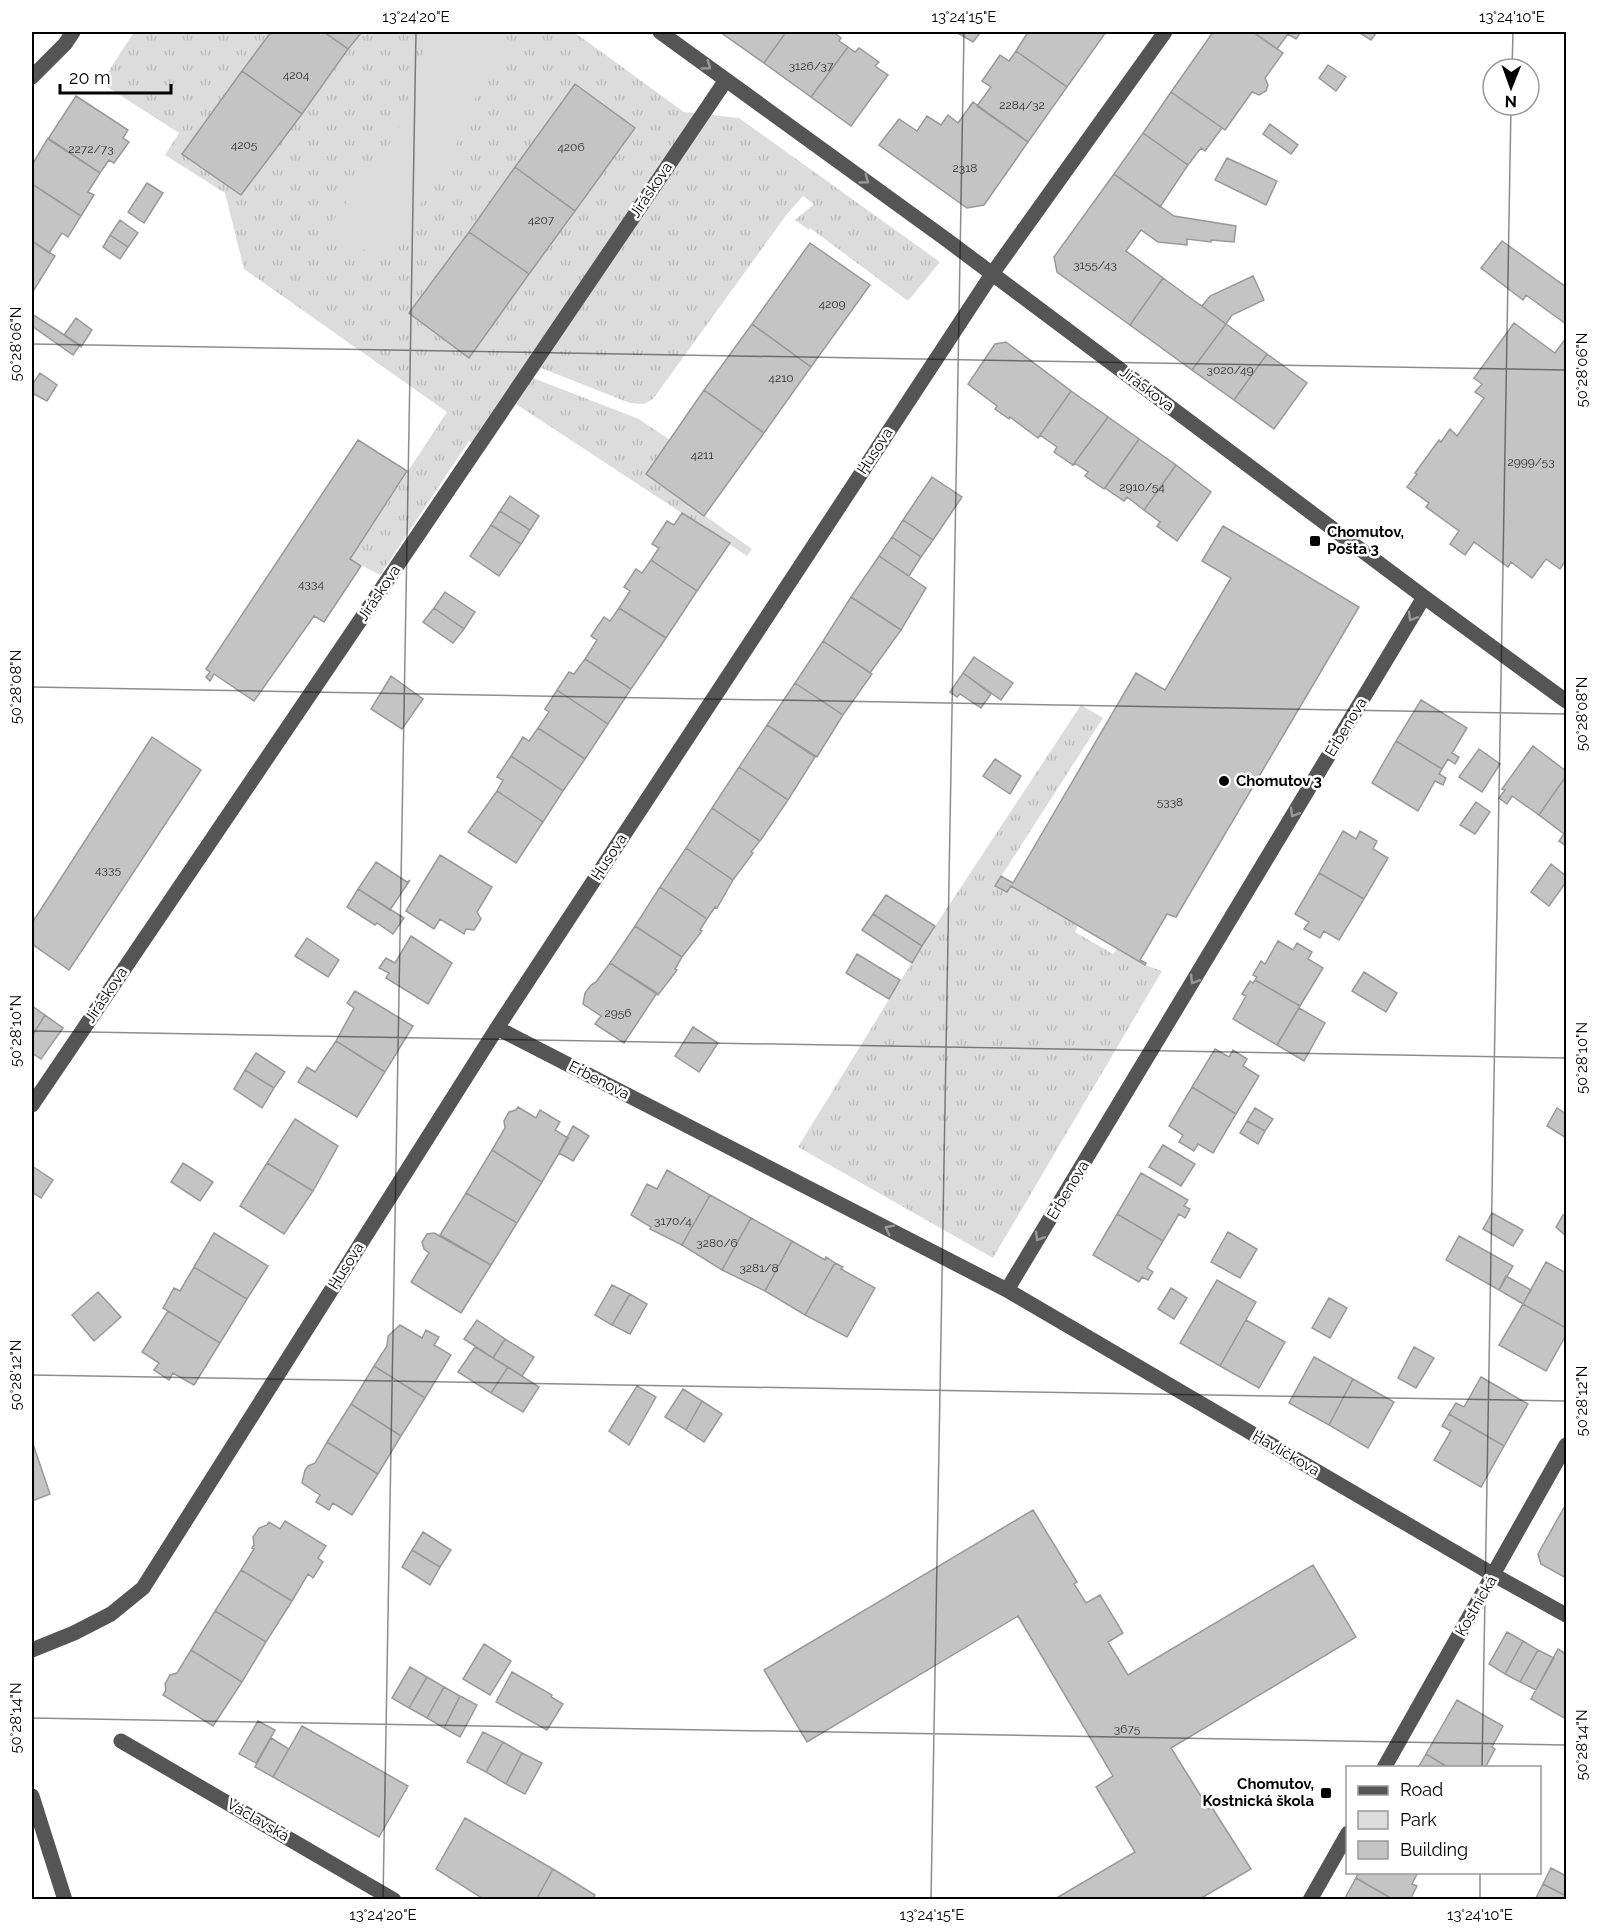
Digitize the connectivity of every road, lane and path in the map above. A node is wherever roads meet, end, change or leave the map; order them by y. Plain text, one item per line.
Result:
1 (73, 32) edge
2 (660, 32) edge
3 (1165, 32) edge
4 (32, 77) edge
5 (726, 80) junction
6 (992, 274) junction
7 (1424, 597) junction
8 (1566, 701) edge
9 (497, 1028) junction
10 (32, 1106) edge
11 (1007, 1290) junction
12 (1566, 1445) edge
13 (1494, 1575) junction
14 (1566, 1615) edge
15 (32, 1650) edge
16 (121, 1741) dead end
17 (1385, 1766) edge
18 (32, 1796) edge
19 (1346, 1835) edge
20 (65, 1899) edge
21 (394, 1899) edge
22 (1310, 1899) edge

1 - 4 street
2 -> 5 street, Jiráskova
3 - 6 street, Husova
5 -> 6 street, Jiráskova
5 - 10 street, Jiráskova
6 - 7 street, Jiráskova
6 - 9 street, Husova
7 - 8 street, Jiráskova
7 -> 11 street, Erbenova
11 -> 9 street, Erbenova
9 - 15 street, Husova
11 - 13 street, Havlíčkova
12 - 13 street, Kostnická
13 - 14 street, Havlíčkova
13 - 17 street, Kostnická
16 - 21 street, Václavská
18 - 20 street
19 - 22 street

